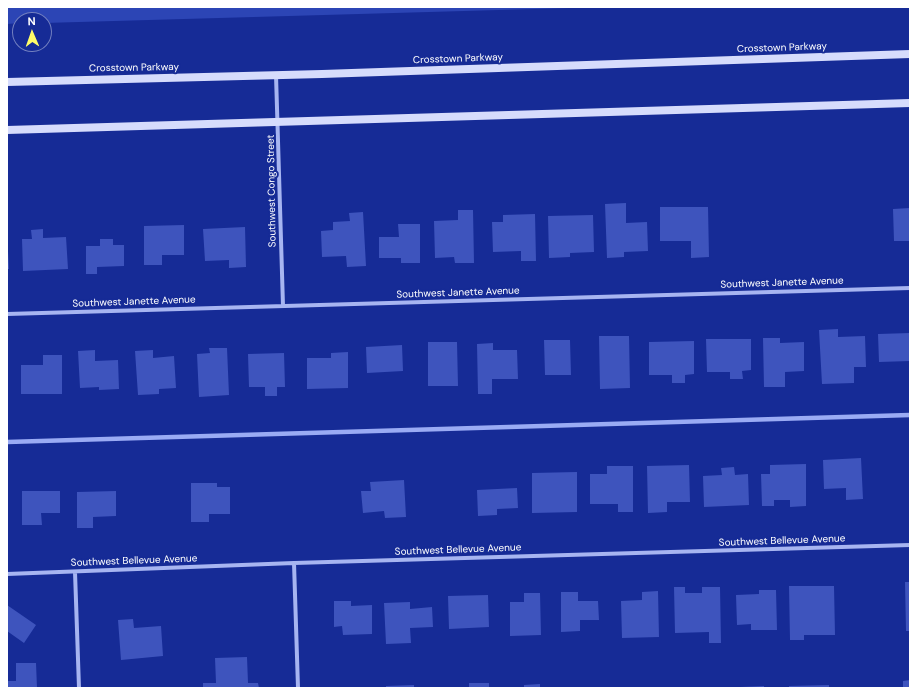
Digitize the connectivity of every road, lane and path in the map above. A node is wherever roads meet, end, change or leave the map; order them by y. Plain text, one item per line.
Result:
1 (910, 54) edge
2 (276, 75) junction
3 (7, 82) edge
4 (910, 103) edge
5 (278, 123) junction
6 (7, 130) edge
7 (910, 288) edge
8 (283, 306) junction
9 (7, 314) edge
10 (910, 545) edge
11 (294, 563) junction
12 (75, 572) junction
13 (7, 574) edge
14 (79, 688) edge
15 (298, 688) edge

1 - 2 main road, Crosstown Parkway
2 - 3 main road, Crosstown Parkway
2 - 5 street, Southwest Congo Street
4 - 5 main road
5 - 6 main road
5 - 8 street, Southwest Congo Street
7 - 8 street, Southwest Janette Avenue
8 - 9 street, Southwest Janette Avenue
10 - 11 street, Southwest Bellevue Avenue
11 - 12 street, Southwest Bellevue Avenue
11 - 15 street
12 - 13 street, Southwest Bellevue Avenue
12 - 14 street

